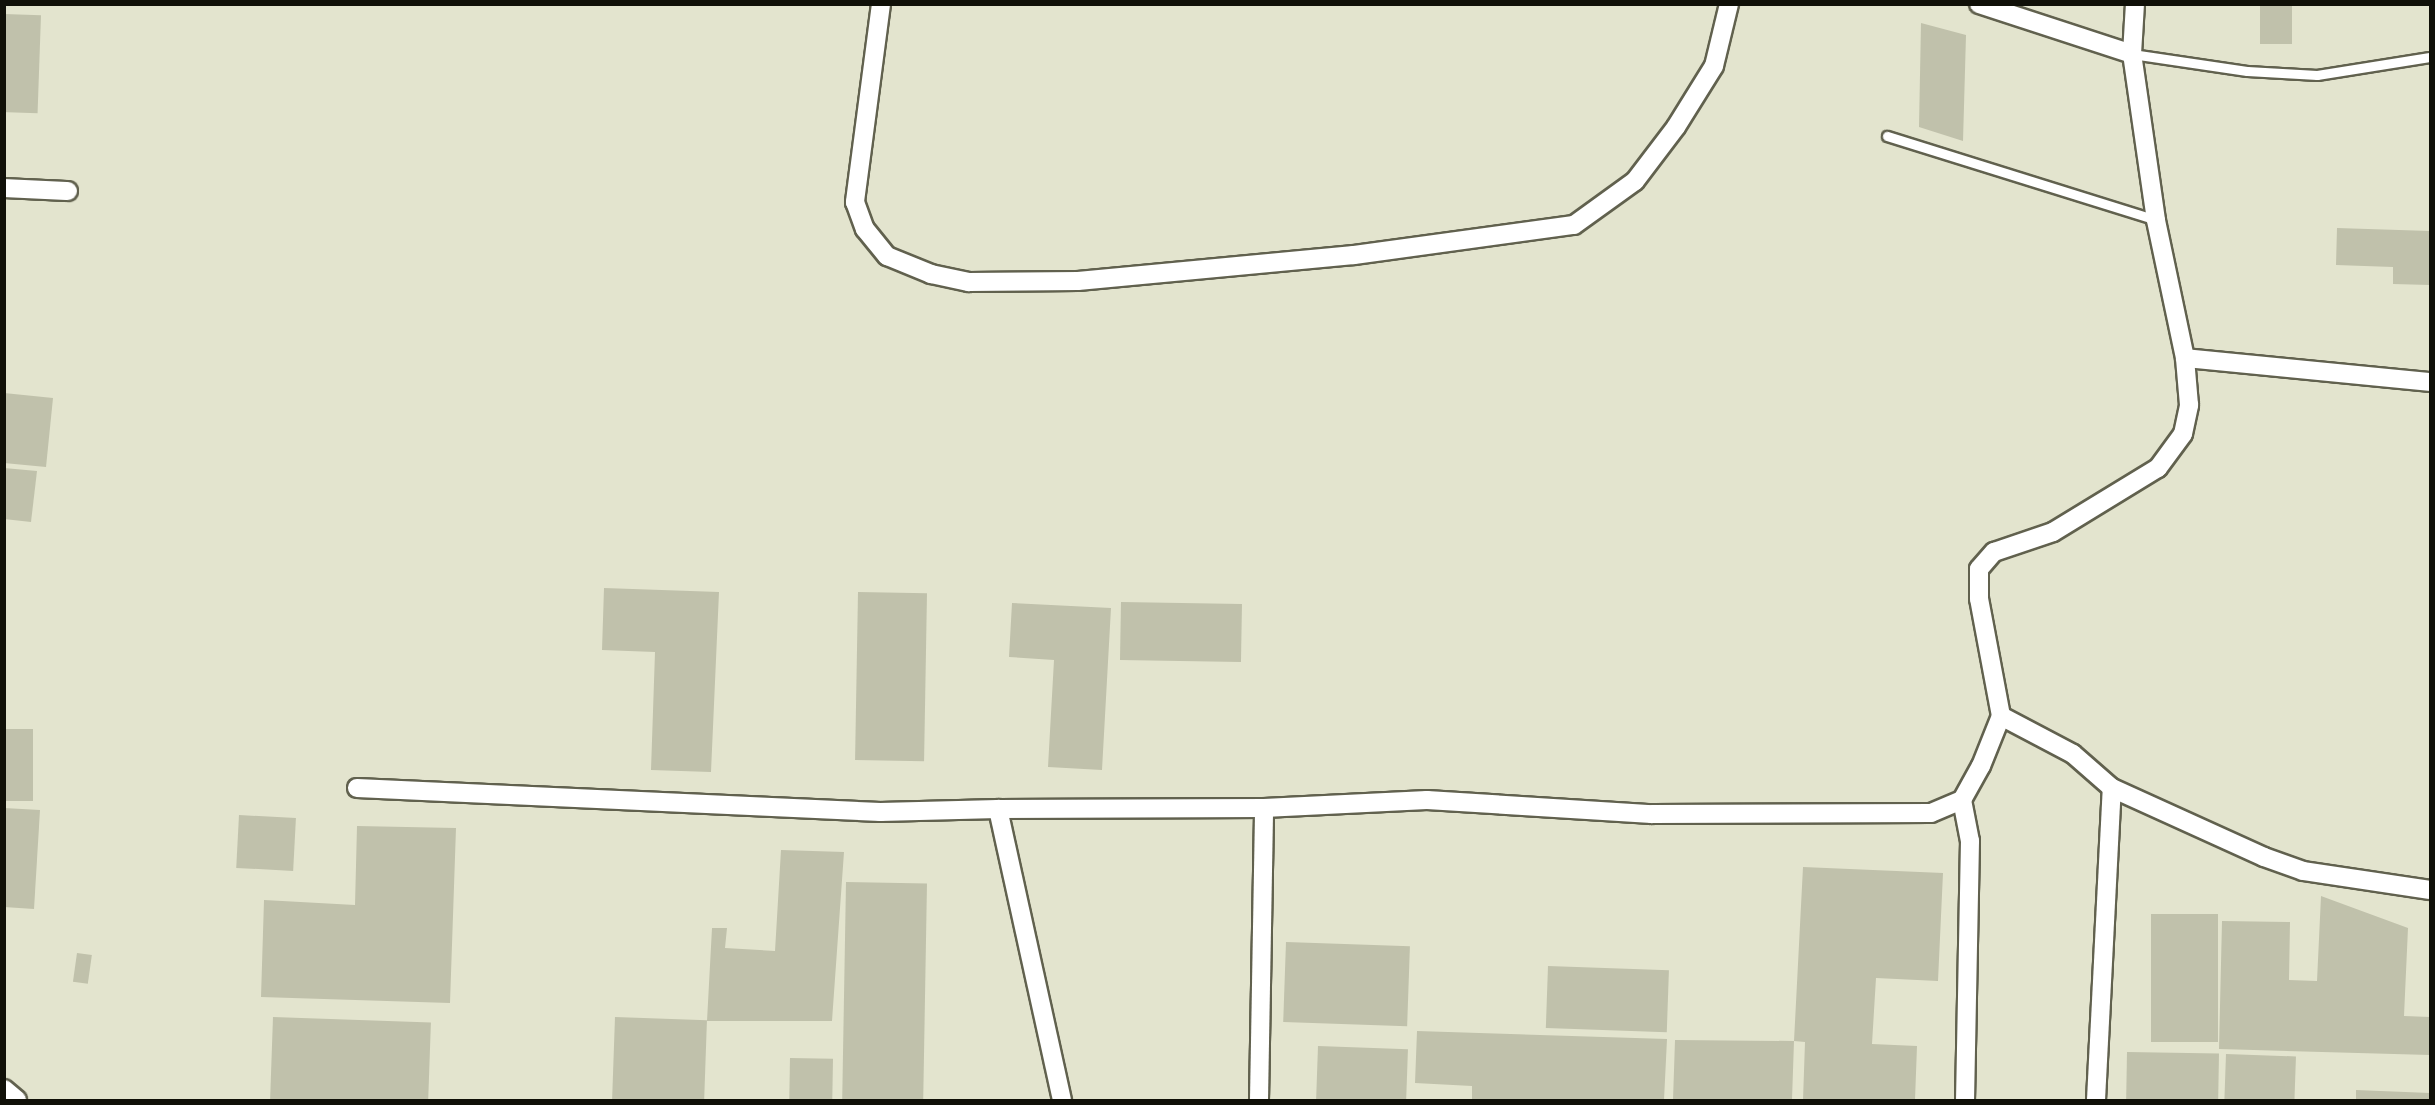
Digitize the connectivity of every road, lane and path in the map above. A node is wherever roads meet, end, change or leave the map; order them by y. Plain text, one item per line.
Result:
1 (881, 4) edge
2 (1729, 4) edge
3 (1978, 4) edge
4 (2134, 4) edge
5 (2132, 54) junction
6 (2430, 57) edge
7 (1887, 136) dead end
8 (4, 188) edge
9 (68, 191) dead end
10 (2156, 220) junction
11 (2185, 358) junction
12 (2430, 382) edge
13 (2001, 716) junction
14 (357, 788) dead end
15 (2112, 788) junction
16 (1962, 800) junction
17 (1264, 808) junction
18 (998, 809) junction
19 (2430, 890) edge
20 (4, 1089) edge
21 (18, 1101) edge
22 (1062, 1101) edge
23 (1259, 1101) edge
24 (1965, 1101) edge
25 (2096, 1101) edge

1 - 2 street
3 - 5 street
4 - 5 street
5 - 6 lane
5 - 10 street
7 - 10 lane
8 - 9 street
10 - 11 street
11 - 12 street
11 - 13 street
13 - 15 street
13 - 16 street
14 - 18 street
15 - 19 street
15 - 25 street
16 - 17 street
16 - 24 street
17 - 18 street
17 - 23 street
18 - 22 street
20 - 21 street

